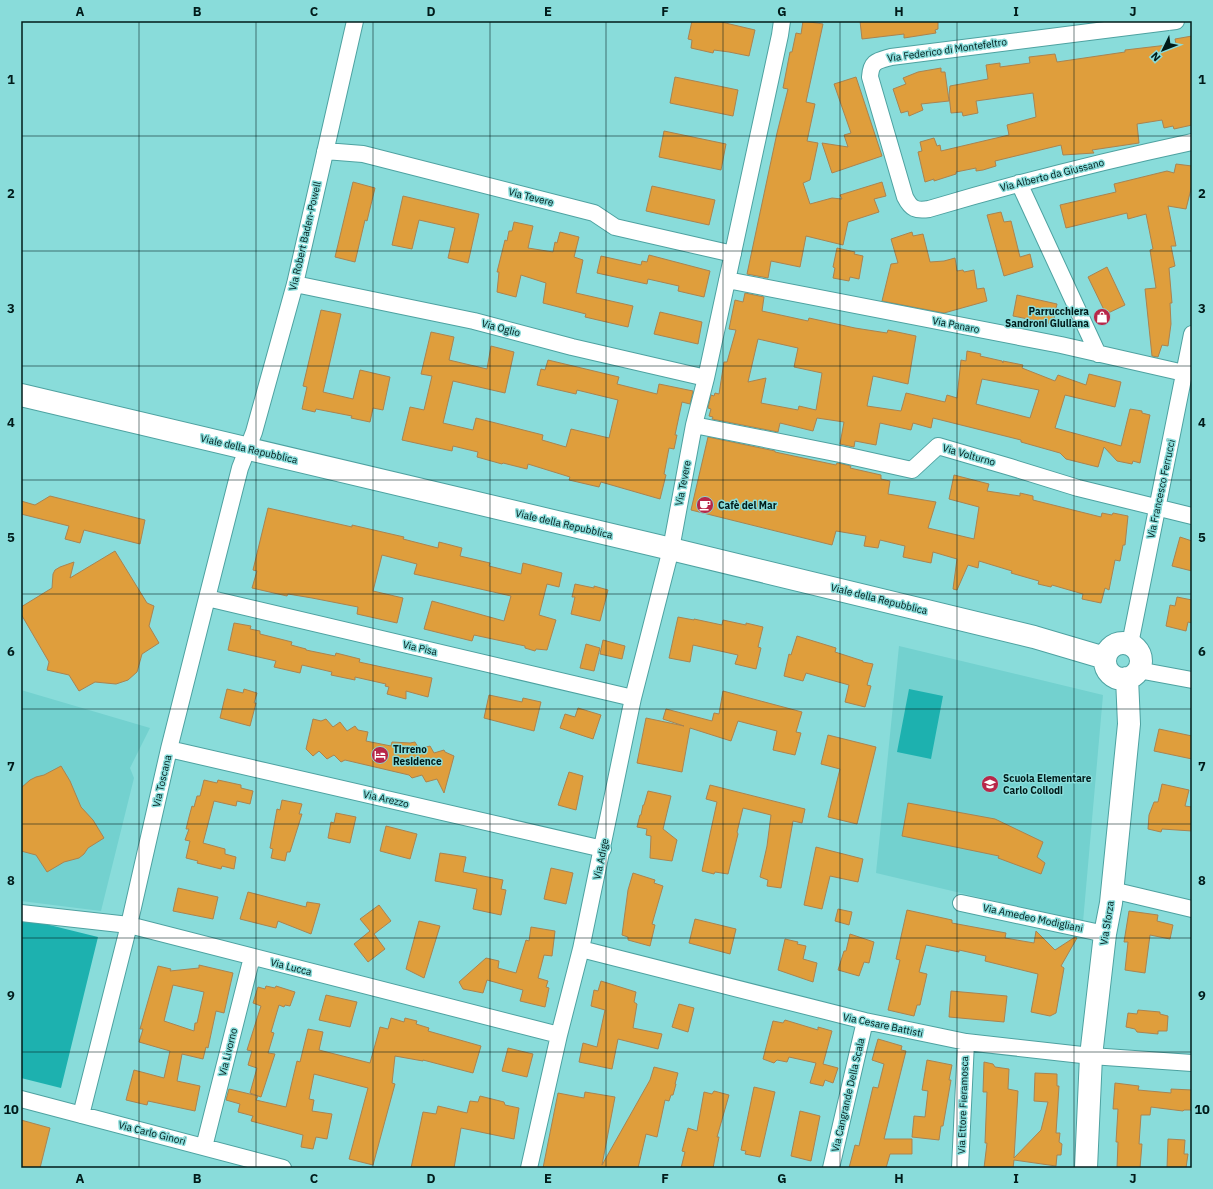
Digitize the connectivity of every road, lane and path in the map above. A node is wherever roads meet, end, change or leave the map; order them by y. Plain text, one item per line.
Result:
1 (355, 21) edge
2 (782, 21) edge
3 (1176, 21) edge
4 (1192, 142) edge
5 (325, 151) junction
6 (1019, 183) junction
7 (914, 209) joint
8 (733, 254) junction
9 (728, 280) junction
10 (295, 284) junction
11 (1192, 334) edge
12 (1098, 354) junction
13 (1188, 368) edge
14 (706, 378) junction
15 (21, 395) edge
16 (694, 425) junction
17 (248, 449) junction
18 (1157, 507) junction
19 (1192, 516) edge
20 (671, 549) junction
21 (207, 598) junction
22 (1130, 644) junction
23 (1106, 658) junction
24 (1132, 674) junction
25 (1192, 680) edge
26 (633, 698) junction
27 (169, 749) junction
28 (603, 849) junction
29 (1112, 890) junction
30 (961, 903) dead end
31 (1192, 909) edge
32 (21, 914) edge
33 (129, 925) junction
34 (1105, 934) junction
35 (581, 949) junction
36 (252, 957) junction
37 (865, 1021) junction
38 (559, 1035) junction
39 (966, 1042) junction
40 (1091, 1056) junction
41 (1192, 1063) edge
42 (21, 1099) edge
43 (81, 1115) junction
44 (204, 1147) junction
45 (283, 1168) edge
46 (529, 1168) edge
47 (830, 1168) edge
48 (960, 1168) edge
49 (1086, 1168) edge

1 - 5 street, Via Robert Baden-Powell
2 - 8 street, Via Tevere
3 - 7 street, Via Federico di Montefeltro
4 - 6 street, Via Alberto da Giussano
5 - 8 street, Via Tevere
5 - 10 street, Via Robert Baden-Powell
6 - 7 street, Via Alberto da Giussano
6 - 12 street
8 - 9 street, Via Tevere
9 - 12 street, Via Panaro
9 - 14 street, Via Tevere
10 - 14 street, Via Oglio
10 - 17 street, Via Robert Baden-Powell
11 - 13 street, Via Francesco Ferrucci
12 - 13 street, Via Panaro
13 - 18 street, Via Francesco Ferrucci
14 - 16 street, Via Tevere
15 - 17 street, Viale della Repubblica
16 - 18 street, Via Volturno
16 - 20 street, Via Tevere
17 - 20 street, Viale della Repubblica
17 - 21 street, Via Toscana
18 - 19 street
18 - 22 street, Via Francesco Ferrucci
20 - 23 street, Viale della Repubblica
20 - 26 street, Via Adige
21 - 26 street, Via Pisa
21 - 27 street, Via Toscana
22 - 23 street
22 - 24 street
23 - 24 street
24 - 25 street
24 - 29 street, Via Sforza
26 - 28 street, Via Adige
27 - 28 street, Via Arezzo
27 - 33 street, Via Toscana
28 - 35 street, Via Adige
29 - 31 street
29 - 34 street, Via Sforza
30 - 34 street, Via Amedeo Modigliani
32 - 33 street, Via Lucca
33 - 36 street, Via Lucca
33 - 43 street, Via Toscana
34 - 40 street, Via Sforza
35 - 37 street, Via Cesare Battisti
35 - 38 street, Via Adige
36 - 38 street, Via Lucca
36 - 44 street, Via Livorno
37 - 39 street, Via Cesare Battisti
37 - 47 street, Via Cangrande Della Scala
38 - 46 street, Via Adige
39 - 40 street, Via Cesare Battisti
39 - 48 street, Via Ettore Fieramosca
40 - 41 street, Via Cesare Battisti
40 - 49 street, Via Sforza
42 - 43 street, Via Carlo Ginori
43 - 44 street, Via Carlo Ginori
44 - 45 street, Via Carlo Ginori

